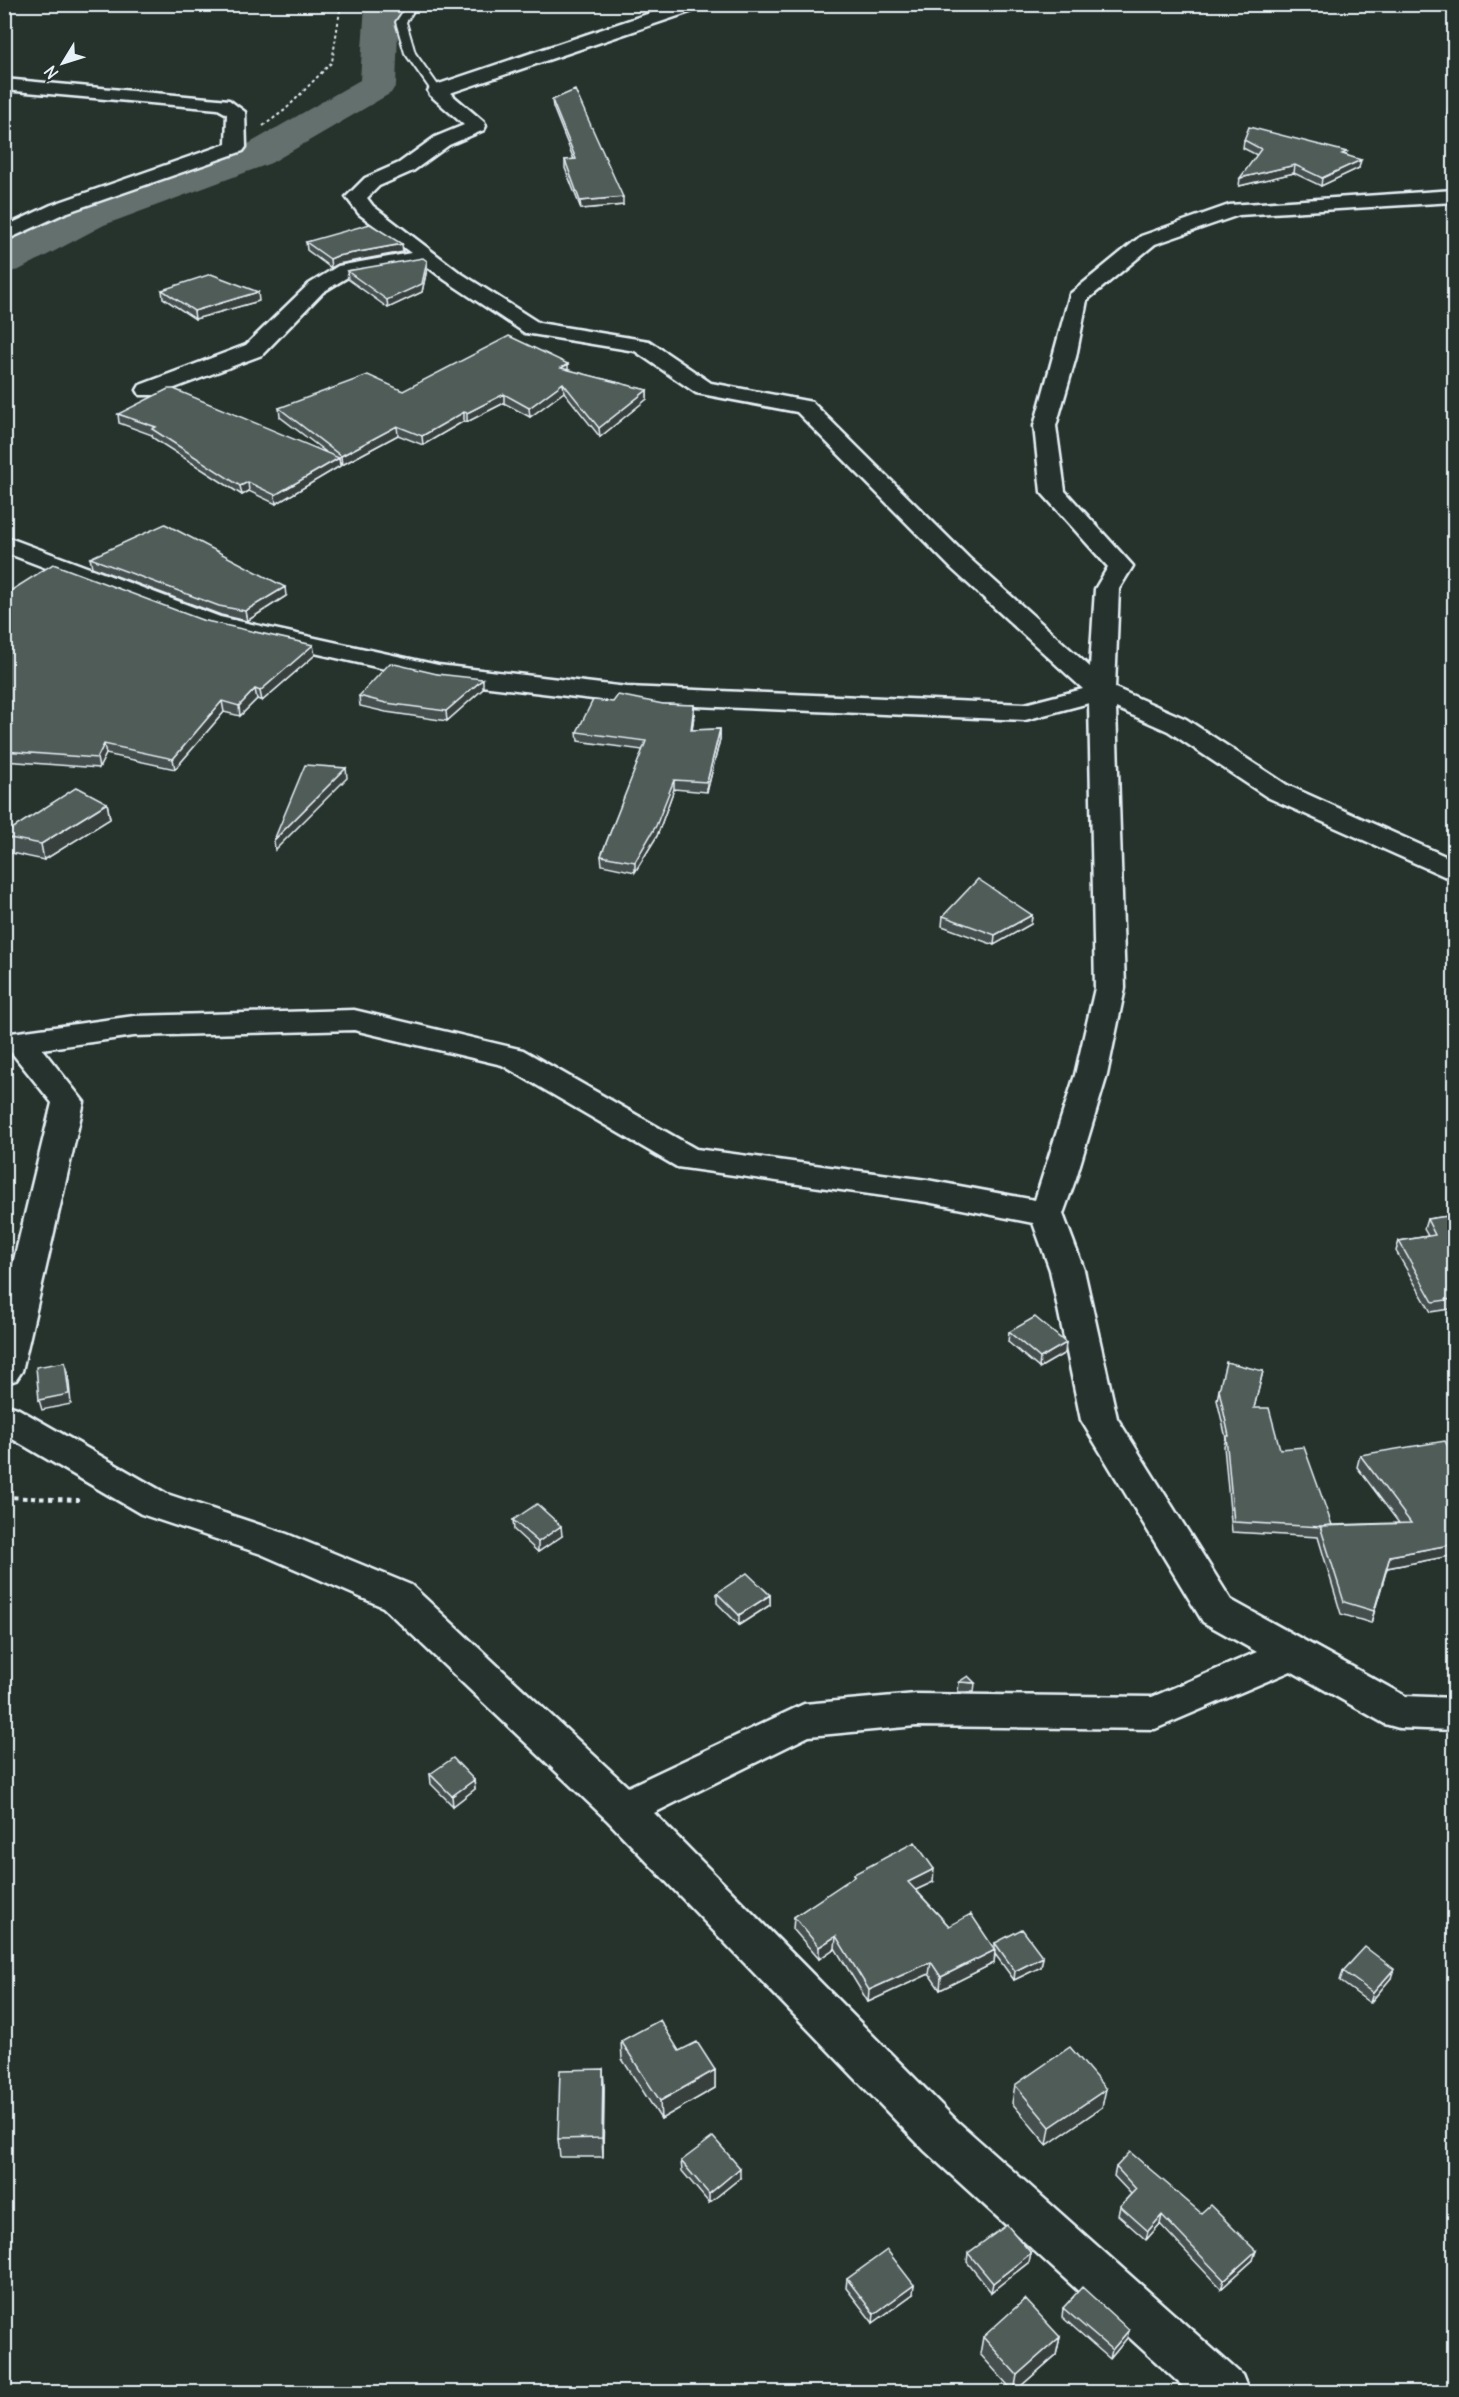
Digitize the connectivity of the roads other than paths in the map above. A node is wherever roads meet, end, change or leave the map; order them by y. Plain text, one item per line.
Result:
1 (413, 4) edge
2 (696, 4) edge
3 (4, 84) edge
4 (436, 91) junction
5 (1455, 196) edge
6 (4, 235) edge
7 (428, 257) junction
8 (148, 390) dead end
9 (4, 543) edge
10 (1102, 692) junction
11 (1455, 870) edge
12 (13, 1044) edge
13 (1046, 1214) junction
14 (4, 1371) edge
15 (4, 1418) edge
16 (1293, 1653) junction
17 (1455, 1714) edge
18 (623, 1809) junction
19 (1225, 2392) edge

1 - 4 lane
2 - 4 street
3 - 6 street
4 - 7 street
5 - 10 street
7 - 8 street
7 - 10 street
9 - 10 street
10 - 11 street
10 - 13 street
12 - 13 street
12 - 14 street
13 - 16 street
15 - 18 street
16 - 17 street
16 - 18 street
18 - 19 street

